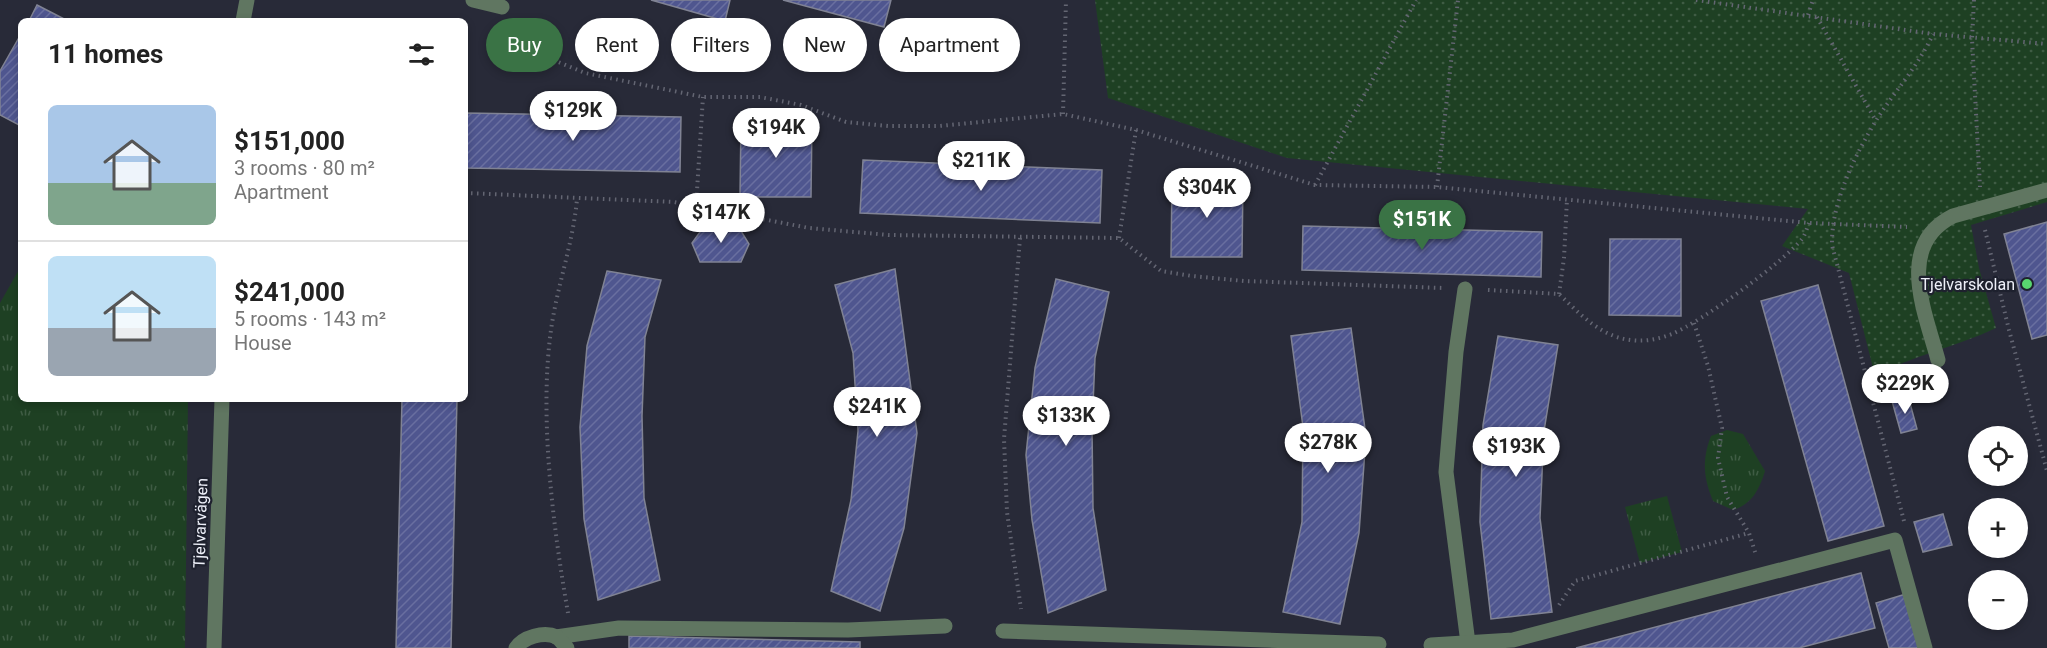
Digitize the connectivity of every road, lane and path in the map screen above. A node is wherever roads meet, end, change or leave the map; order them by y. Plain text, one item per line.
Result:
1 (247, 0) edge
2 (473, 0) edge
3 (1066, 0) edge
4 (1416, 0) edge
5 (1458, 0) edge
6 (1696, 0) edge
7 (1813, 0) edge
8 (1974, 0) edge
9 (502, 7) joint
10 (1808, 15) junction
11 (1817, 16) junction
12 (244, 18) edge
13 (1933, 34) junction
14 (1972, 39) junction
15 (2047, 45) edge
16 (703, 97) junction
17 (1063, 114) junction
18 (1876, 121) junction
19 (1136, 130) junction
20 (1315, 184) junction
21 (1437, 187) junction
22 (2047, 190) edge
23 (468, 193) edge
24 (577, 199) junction
25 (1567, 199) junction
26 (696, 206) junction
27 (1981, 208) junction
28 (1833, 222) junction
29 (1809, 223) junction
30 (1932, 231) junction
31 (1119, 237) junction
32 (1020, 238) junction
33 (1465, 289) junction
34 (1559, 294) junction
35 (1694, 323) junction
36 (1938, 360) dead end
37 (222, 402) edge
38 (2047, 471) edge
39 (1749, 533) junction
40 (1895, 540) junction
41 (1762, 573) junction
42 (1557, 610) dead end
43 (945, 626) dead end
44 (1024, 630) junction
45 (1004, 632) dead end
46 (565, 640) edge
47 (1468, 643) junction
48 (1379, 644) dead end
49 (1431, 645) dead end
50 (214, 648) edge
51 (516, 648) edge
52 (1925, 648) edge

1 - 12 street
2 - 9 street
3 - 17 path
4 - 20 path
5 - 21 path
6 - 10 path
7 - 10 path
8 - 14 path
9 - 16 path
10 - 11 path
11 - 13 path
11 - 18 path
13 - 14 path
13 - 18 path
14 - 15 path
14 - 27 path
16 - 17 path
16 - 26 path
17 - 19 path
18 - 28 path
19 - 20 path
19 - 31 path
20 - 21 path
21 - 25 path
22 - 27 street
23 - 24 path
24 - 26 path
24 - 46 path
25 - 29 path
25 - 34 path
26 - 32 path
27 - 30 street
27 - 38 path
28 - 29 path
28 - 30 path
28 - 40 path
29 - 35 path
30 - 36 street
31 - 32 path
31 - 33 path
32 - 44 path
33 - 34 path
33 - 47 street
34 - 35 path
35 - 39 path
37 - 50 street, Tjelvarvägen
39 - 41 path
39 - 42 path
40 - 41 street
40 - 52 street
41 - 47 street
43 - 46 street
44 - 45 street
44 - 48 street
46 - 51 street
47 - 49 street

